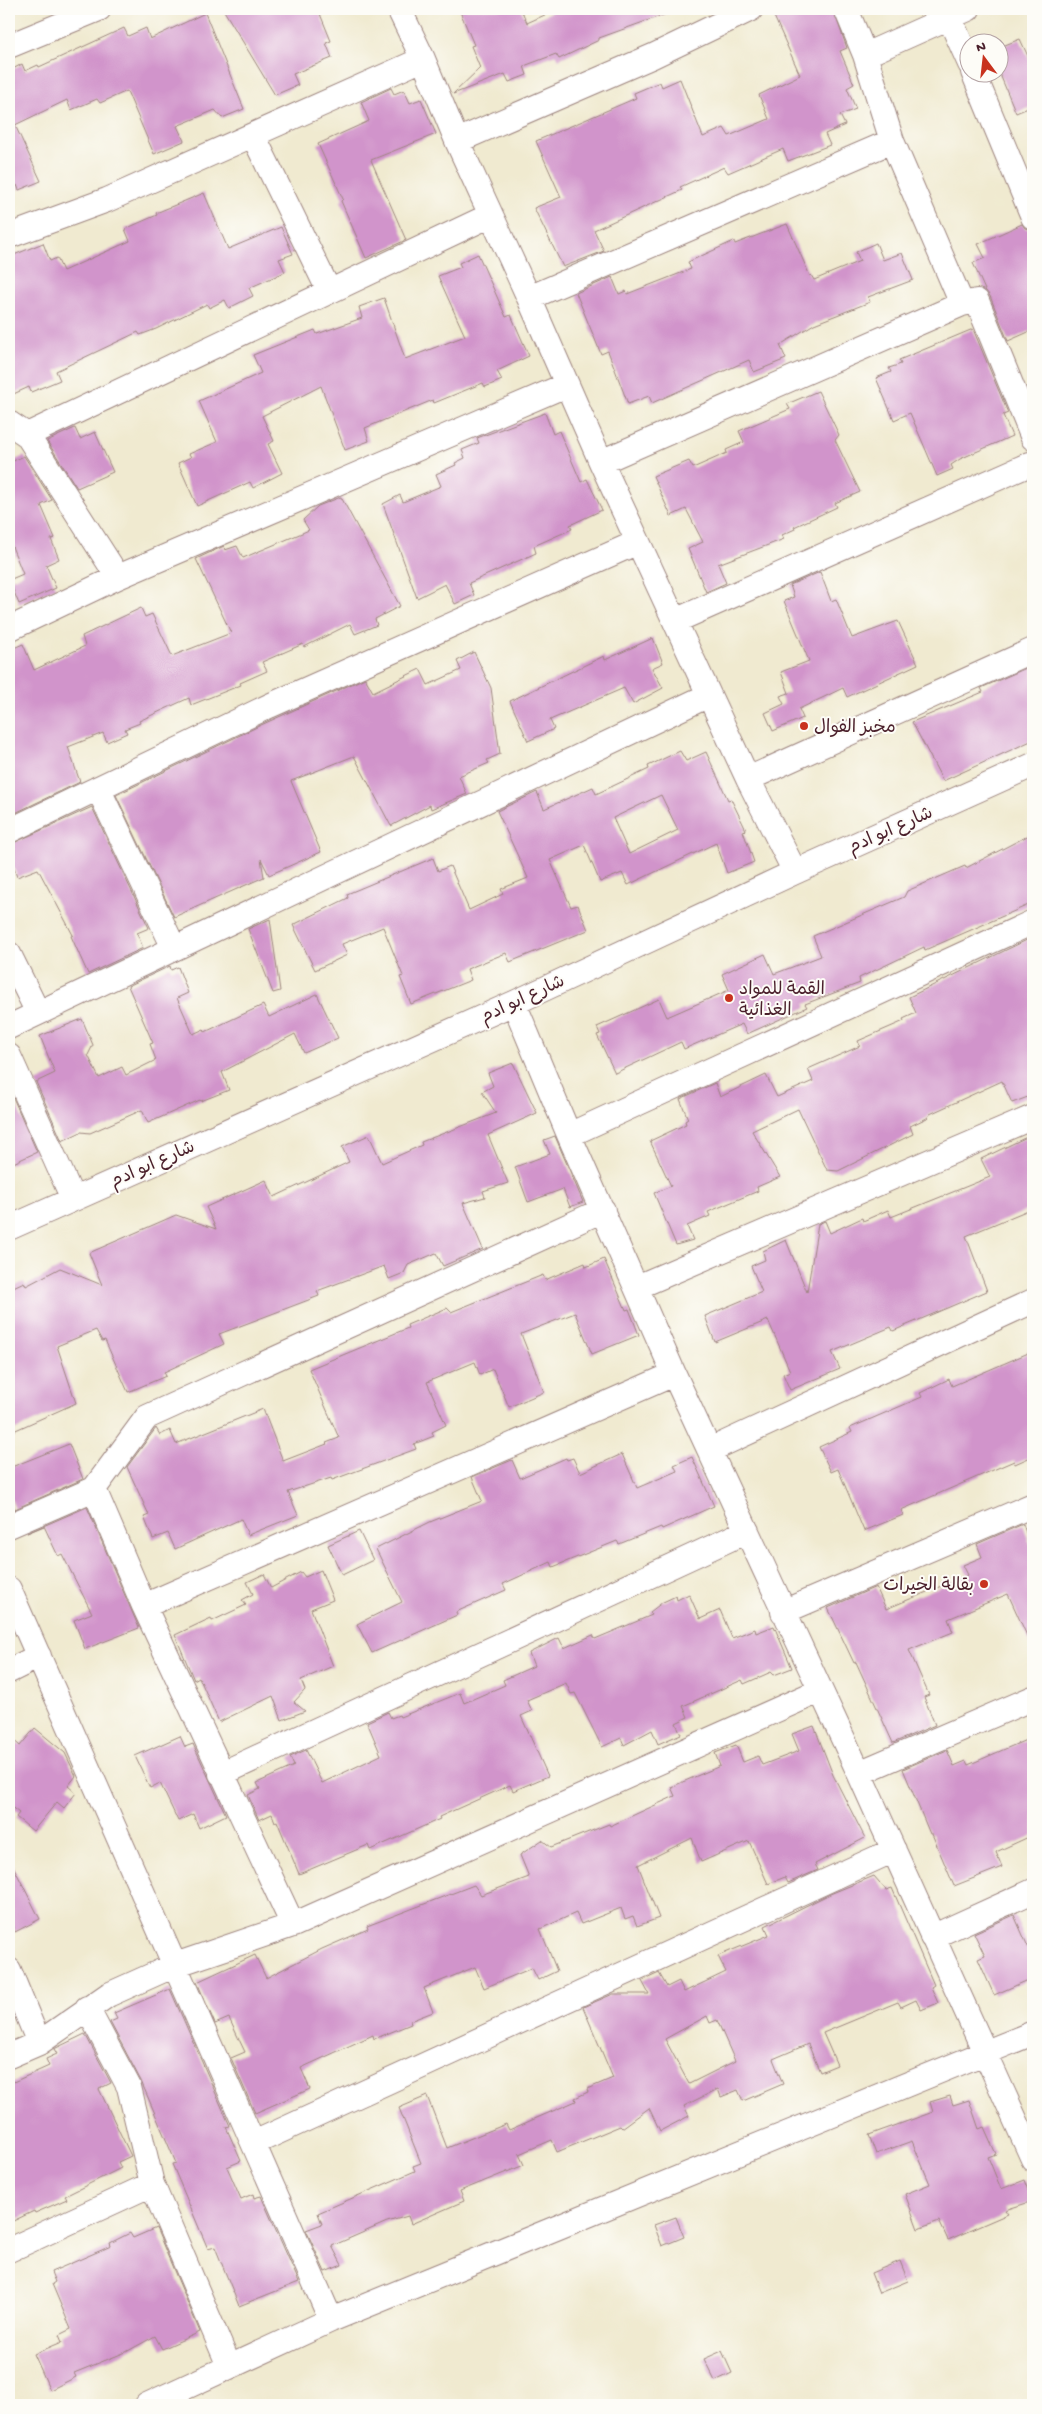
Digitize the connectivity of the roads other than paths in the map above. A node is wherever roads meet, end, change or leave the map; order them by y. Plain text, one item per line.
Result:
1 (99, 9) edge
2 (399, 9) edge
3 (751, 9) edge
4 (846, 9) edge
5 (958, 13) edge
6 (962, 32) edge
7 (9, 46) edge
8 (865, 55) junction
9 (423, 59) junction
10 (977, 82) edge
11 (253, 135) junction
12 (457, 141) junction
13 (892, 142) junction
14 (491, 215) junction
15 (1033, 217) edge
16 (9, 236) edge
17 (328, 291) junction
18 (529, 298) junction
19 (962, 304) junction
20 (566, 385) junction
21 (18, 429) edge
22 (1033, 438) edge
23 (601, 462) junction
24 (1032, 466) edge
25 (638, 542) junction
26 (118, 577) junction
27 (675, 621) junction
28 (9, 629) edge
29 (1033, 650) edge
30 (709, 695) junction
31 (1033, 765) edge
32 (748, 779) junction
33 (98, 788) junction
34 (9, 831) edge
35 (795, 872) junction
36 (1033, 922) edge
37 (174, 948) junction
38 (9, 954) edge
39 (514, 1003) junction
40 (38, 1013) junction
41 (9, 1027) edge
42 (9, 1056) edge
43 (1033, 1118) edge
44 (569, 1135) junction
45 (74, 1198) junction
46 (603, 1210) junction
47 (9, 1228) edge
48 (637, 1286) junction
49 (1033, 1302) edge
50 (674, 1374) junction
51 (710, 1450) junction
52 (94, 1489) junction
53 (1033, 1505) edge
54 (9, 1526) edge
55 (747, 1531) junction
56 (9, 1589) edge
57 (144, 1606) junction
58 (783, 1612) junction
59 (39, 1656) junction
60 (9, 1671) edge
61 (819, 1691) junction
62 (1033, 1698) edge
63 (859, 1773) junction
64 (221, 1774) junction
65 (894, 1850) junction
66 (1033, 1891) edge
67 (293, 1924) junction
68 (932, 1937) junction
69 (175, 1965) junction
70 (9, 1970) edge
71 (87, 2008) junction
72 (1033, 2034) edge
73 (39, 2043) junction
74 (984, 2055) junction
75 (9, 2056) edge
76 (254, 2143) junction
77 (1033, 2159) edge
78 (152, 2184) junction
79 (9, 2250) edge
80 (331, 2320) junction
81 (228, 2366) junction
82 (147, 2405) edge

1 - 7 street
2 - 9 street
3 - 12 street
4 - 8 street
5 - 6 street
5 - 8 street
8 - 13 street
9 - 11 street
9 - 12 street
10 - 15 street
11 - 16 street
11 - 17 street
12 - 14 street
13 - 18 street
13 - 19 street
14 - 17 street
14 - 18 street
17 - 21 street
18 - 20 street
19 - 22 street
19 - 23 street
20 - 23 street
20 - 26 street
21 - 26 street
23 - 25 street
24 - 27 street
25 - 27 street
25 - 33 street
26 - 28 street
27 - 30 street
29 - 32 street
30 - 32 street
30 - 37 street
31 - 35 street, شارع ابو ادم
32 - 35 street
33 - 34 street
33 - 37 street
35 - 39 street, شارع ابو ادم
36 - 44 street
37 - 40 street
38 - 40 street
39 - 44 street
39 - 45 street, شارع ابو ادم
40 - 41 street
42 - 45 street
43 - 48 street
44 - 46 street
45 - 47 street, شارع ابو ادم
46 - 48 street
46 - 52 street
48 - 50 street
49 - 51 street
50 - 51 street
50 - 57 street
51 - 55 street
52 - 54 street
52 - 57 street
53 - 58 street
55 - 58 street
55 - 64 street
56 - 59 street
57 - 64 street
58 - 61 street
59 - 60 street
59 - 69 street
61 - 63 street
61 - 67 street
62 - 63 street
63 - 65 street
64 - 67 street
65 - 68 street
65 - 76 street
66 - 68 street
67 - 69 street
68 - 74 street
69 - 71 street
69 - 76 street
70 - 73 street
71 - 73 street
71 - 78 street
72 - 74 street
73 - 75 street
74 - 77 street
74 - 80 street
76 - 80 street
78 - 79 street
78 - 81 street
80 - 81 street
81 - 82 street

